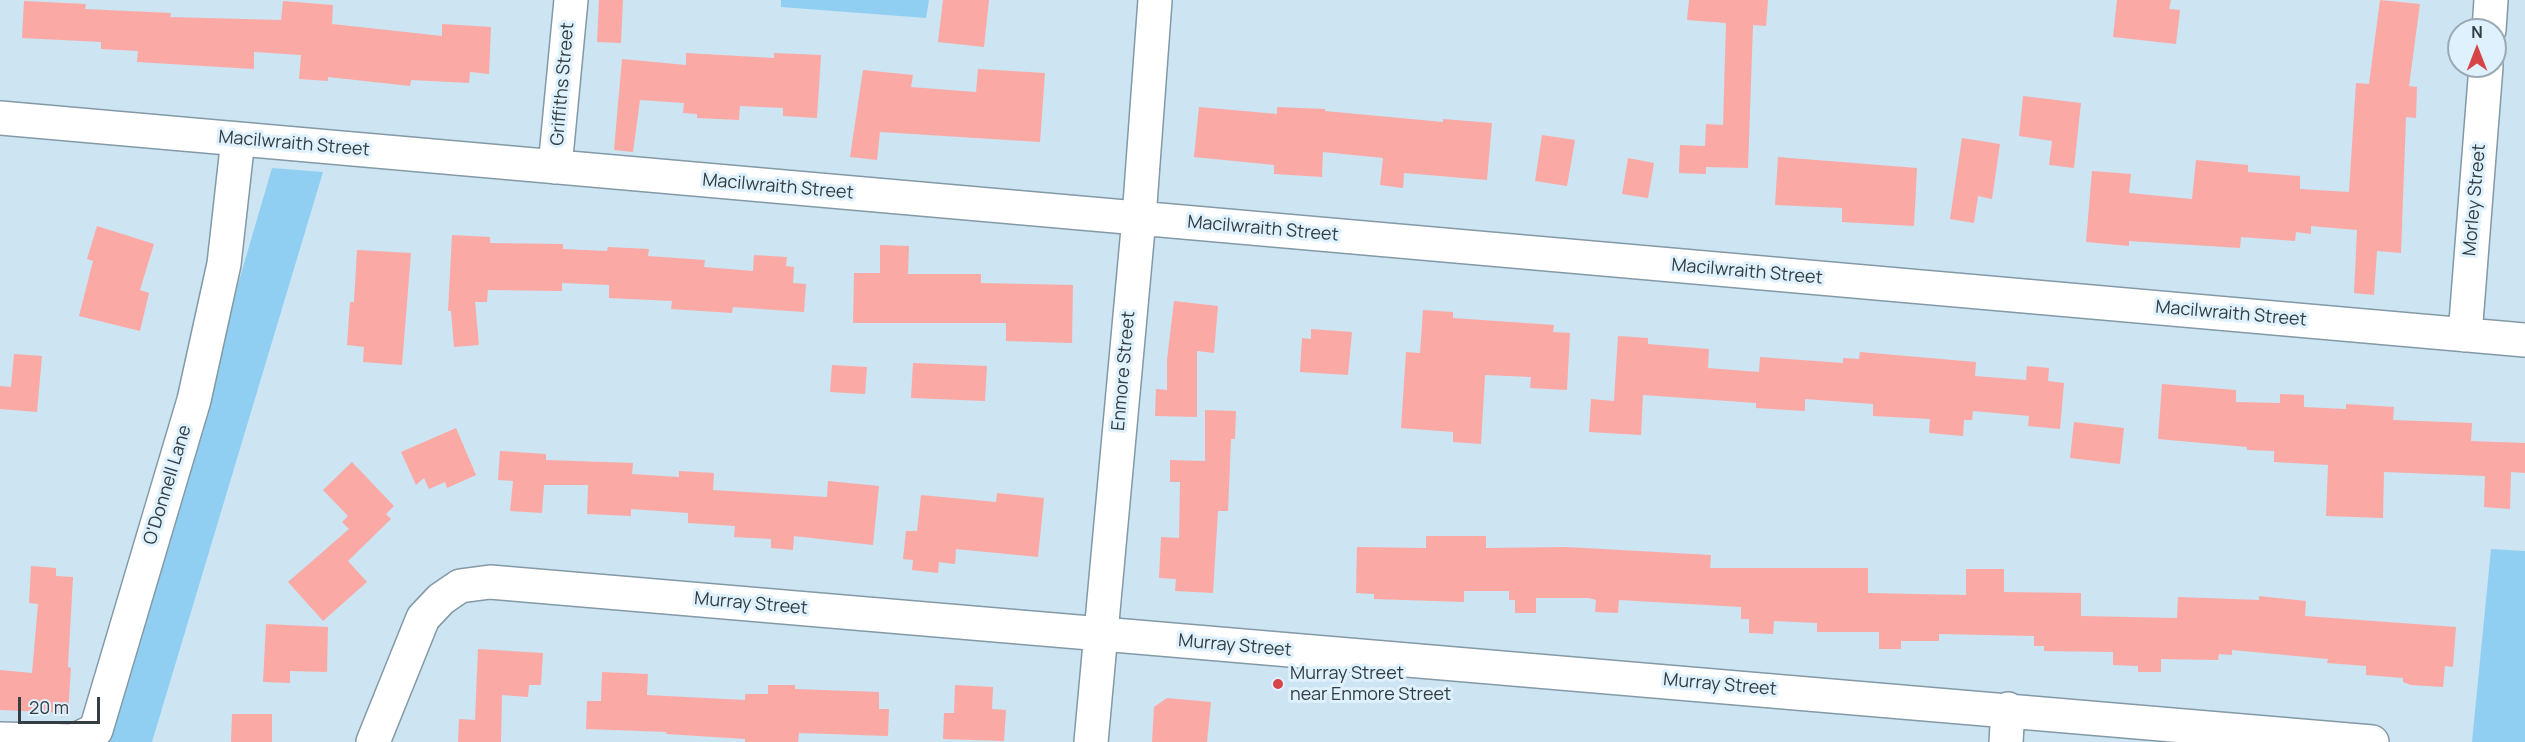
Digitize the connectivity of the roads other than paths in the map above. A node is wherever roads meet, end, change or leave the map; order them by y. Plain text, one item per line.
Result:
1 (571, 0) edge
2 (1155, 0) edge
3 (2491, 0) edge
4 (2490, 18) edge
5 (2485, 78) edge
6 (0, 118) edge
7 (238, 139) junction
8 (555, 167) junction
9 (1138, 218) junction
10 (2464, 335) junction
11 (2525, 340) edge
12 (1099, 634) junction
13 (2008, 709) junction
14 (0, 739) edge
15 (373, 742) edge
16 (1091, 742) edge
17 (2006, 742) edge
18 (2372, 742) edge

1 - 8 street, Griffiths Street
2 - 9 street, Enmore Street
3 - 4 street
5 - 10 street, Morley Street
6 - 7 street, Macilwraith Street
7 - 8 street, Macilwraith Street
7 - 14 street, O'Donnell Lane
8 - 9 street, Macilwraith Street
9 - 10 street, Macilwraith Street
9 - 12 street, Enmore Street
10 - 11 street, Macilwraith Street
12 - 13 street, Murray Street
12 - 15 street, Murray Street
12 - 16 street, Enmore Street
13 - 17 street
13 - 18 street, Murray Street

